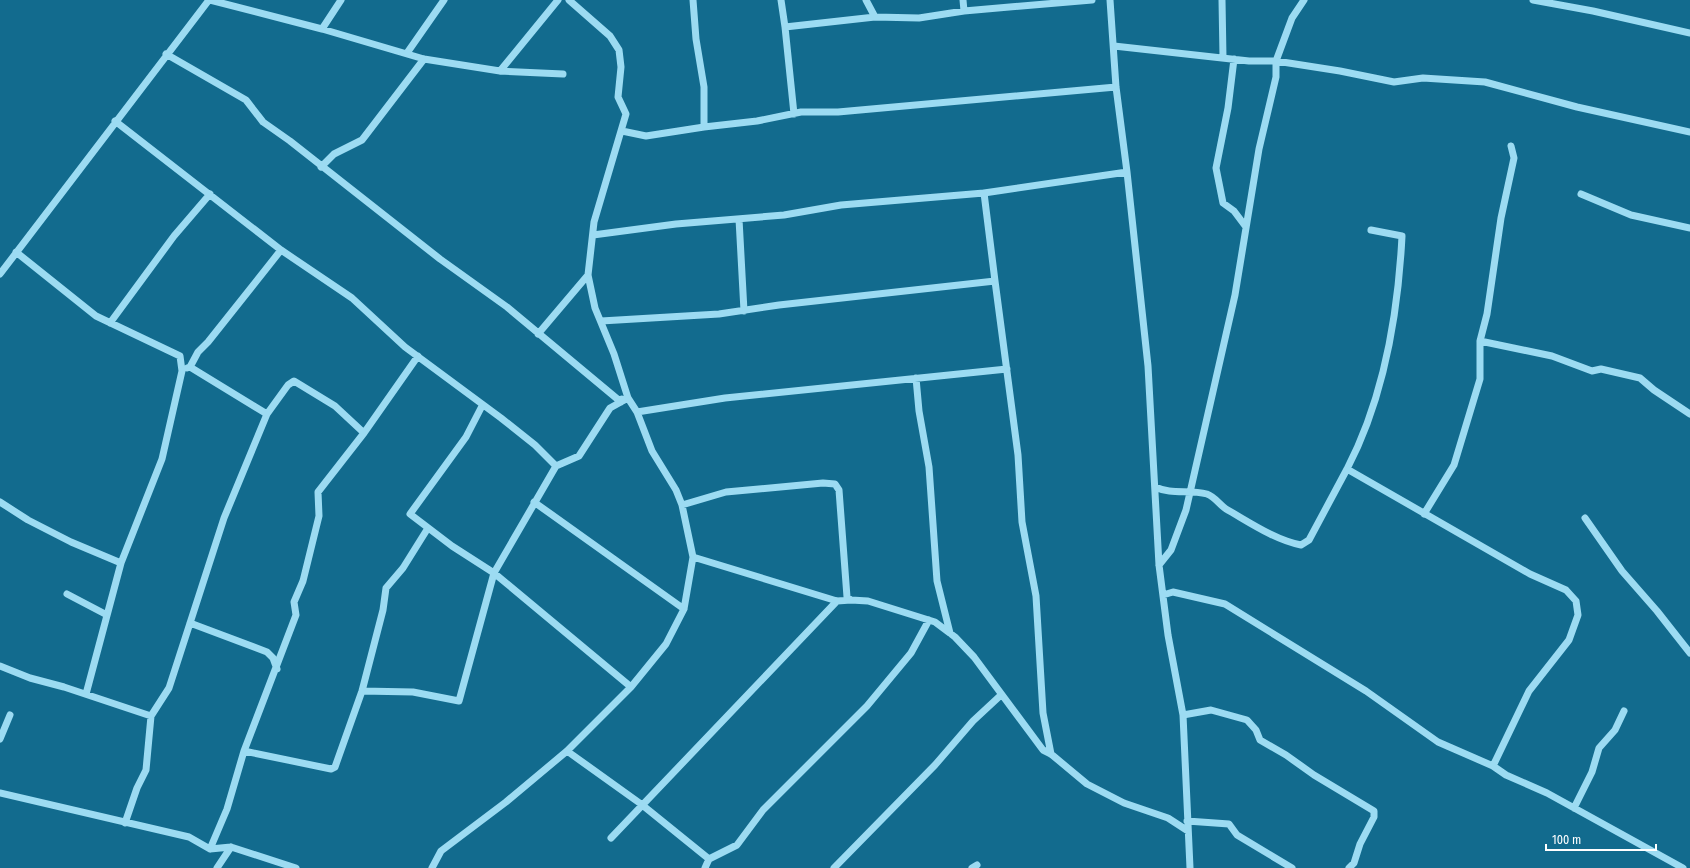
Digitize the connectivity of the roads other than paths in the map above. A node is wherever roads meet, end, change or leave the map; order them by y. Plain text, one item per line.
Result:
1 (209, 0) edge
2 (341, 0) edge
3 (444, 0) edge
4 (558, 0) edge
5 (569, 0) edge
6 (693, 0) edge
7 (781, 0) edge
8 (866, 0) edge
9 (963, 0) edge
10 (1092, 0) edge
11 (1110, 0) edge
12 (1222, 0) edge
13 (1304, 0) edge
14 (1533, 0) edge
15 (964, 11) junction
16 (875, 17) junction
17 (785, 27) junction
18 (322, 29) junction
19 (1690, 33) edge
20 (1114, 46) junction
21 (407, 53) junction
22 (166, 54) junction
23 (1223, 57) junction
24 (424, 59) junction
25 (1234, 59) junction
26 (1276, 61) junction
27 (500, 71) junction
28 (563, 74) dead end
29 (1116, 87) junction
30 (794, 114) junction
31 (115, 121) junction
32 (704, 127) junction
33 (622, 131) junction
34 (1690, 132) edge
35 (1511, 146) dead end
36 (321, 167) junction
37 (1127, 172) junction
38 (984, 193) junction
39 (210, 194) junction
40 (1582, 194) dead end
41 (739, 219) junction
42 (1246, 227) junction
43 (1690, 228) edge
44 (1371, 230) dead end
45 (593, 235) junction
46 (281, 250) junction
47 (16, 252) junction
48 (0, 274) edge
49 (588, 275) junction
50 (995, 282) junction
51 (744, 310) junction
52 (600, 320) junction
53 (110, 323) junction
54 (538, 334) junction
55 (1480, 341) junction
56 (418, 356) junction
57 (190, 367) junction
58 (1007, 369) junction
59 (182, 371) junction
60 (916, 378) junction
61 (624, 400) junction
62 (482, 406) junction
63 (637, 412) junction
64 (267, 414) junction
65 (1690, 414) edge
66 (364, 434) junction
67 (556, 466) junction
68 (1347, 468) junction
69 (1155, 487) junction
70 (1191, 492) junction
71 (0, 502) edge
72 (534, 502) junction
73 (682, 505) junction
74 (1424, 514) junction
75 (1585, 518) dead end
76 (428, 528) junction
77 (693, 557) junction
78 (121, 564) junction
79 (1159, 565) junction
80 (494, 573) junction
81 (67, 594) dead end
82 (1163, 595) junction
83 (851, 600) junction
84 (837, 601) junction
85 (684, 609) junction
86 (107, 615) junction
87 (930, 620) junction
88 (190, 623) junction
89 (950, 633) junction
90 (1690, 654) edge
91 (0, 666) edge
92 (277, 669) junction
93 (631, 687) junction
94 (362, 691) junction
95 (86, 694) junction
96 (1001, 695) junction
97 (1624, 711) dead end
98 (10, 715) dead end
99 (1183, 715) junction
100 (151, 716) junction
101 (0, 739) edge
102 (244, 751) junction
103 (567, 751) junction
104 (1051, 754) junction
105 (1493, 766) junction
106 (0, 793) edge
107 (642, 804) junction
108 (1574, 808) junction
109 (1187, 821) junction
110 (125, 823) junction
111 (1188, 831) junction
112 (611, 838) dead end
113 (231, 847) junction
114 (210, 849) junction
115 (709, 859) junction
116 (217, 868) edge
117 (296, 868) edge
118 (432, 868) edge
119 (705, 868) edge
120 (834, 868) edge
121 (1190, 868) edge
122 (1292, 868) edge
123 (1349, 868) edge
124 (1683, 868) edge

1 - 18 street
1 - 22 street
2 - 18 street
3 - 21 street
4 - 27 street
5 - 33 street
6 - 32 street
7 - 17 street
8 - 16 street
9 - 15 street
10 - 15 street
11 - 20 street
12 - 23 street
13 - 26 street
14 - 19 street
15 - 16 street
16 - 17 street
17 - 30 street
18 - 21 street
20 - 23 street
20 - 29 street
21 - 24 street
22 - 31 street
22 - 36 street
23 - 25 street
24 - 27 street
24 - 36 street
25 - 26 street
25 - 42 street
26 - 34 street
26 - 42 street
27 - 28 street
29 - 30 street
29 - 37 street
30 - 32 street
31 - 39 street
31 - 47 street
32 - 33 street
33 - 45 street
35 - 55 street
36 - 54 street
37 - 38 street
37 - 69 street
38 - 41 street
38 - 50 street
39 - 46 street
39 - 53 street
40 - 43 street
41 - 45 street
41 - 51 street
42 - 70 street
44 - 68 street
45 - 49 street
46 - 56 street
46 - 57 street
47 - 48 street
47 - 53 street
49 - 52 street
49 - 54 street
50 - 51 street
50 - 58 street
51 - 52 street
52 - 61 street
53 - 59 street
54 - 61 street
55 - 65 street
55 - 74 street
56 - 62 street
56 - 66 street
57 - 59 street
57 - 64 street
58 - 60 street
58 - 104 street
59 - 78 street
60 - 63 street
60 - 89 street
61 - 63 street
61 - 67 street
62 - 67 street
62 - 76 street
63 - 73 street
64 - 66 street
64 - 88 street
66 - 92 street
67 - 72 street
68 - 70 street
68 - 74 street
69 - 70 street
69 - 79 street
70 - 79 street
71 - 78 street
72 - 80 street
72 - 85 street
73 - 77 street
73 - 83 street
74 - 105 street
75 - 90 street
76 - 80 street
76 - 94 street
77 - 84 street
77 - 85 street
78 - 86 street
79 - 82 street
80 - 93 street
80 - 94 street
81 - 86 street
82 - 99 street
82 - 105 street
83 - 84 street
83 - 87 street
84 - 107 street
85 - 93 street
86 - 95 street
87 - 89 street
87 - 115 street
88 - 92 street
88 - 100 street
89 - 96 street
91 - 95 street
92 - 102 street
93 - 103 street
94 - 102 street
95 - 100 street
96 - 104 street
96 - 120 street
97 - 108 street
98 - 101 street
99 - 109 street
99 - 123 street
100 - 110 street
102 - 114 street
103 - 107 street
103 - 118 street
104 - 111 street
105 - 108 street
106 - 110 street
107 - 112 street
107 - 115 street
108 - 124 street
109 - 111 street
109 - 122 street
110 - 114 street
111 - 121 street
113 - 114 street
113 - 116 street
113 - 117 street
115 - 119 street

